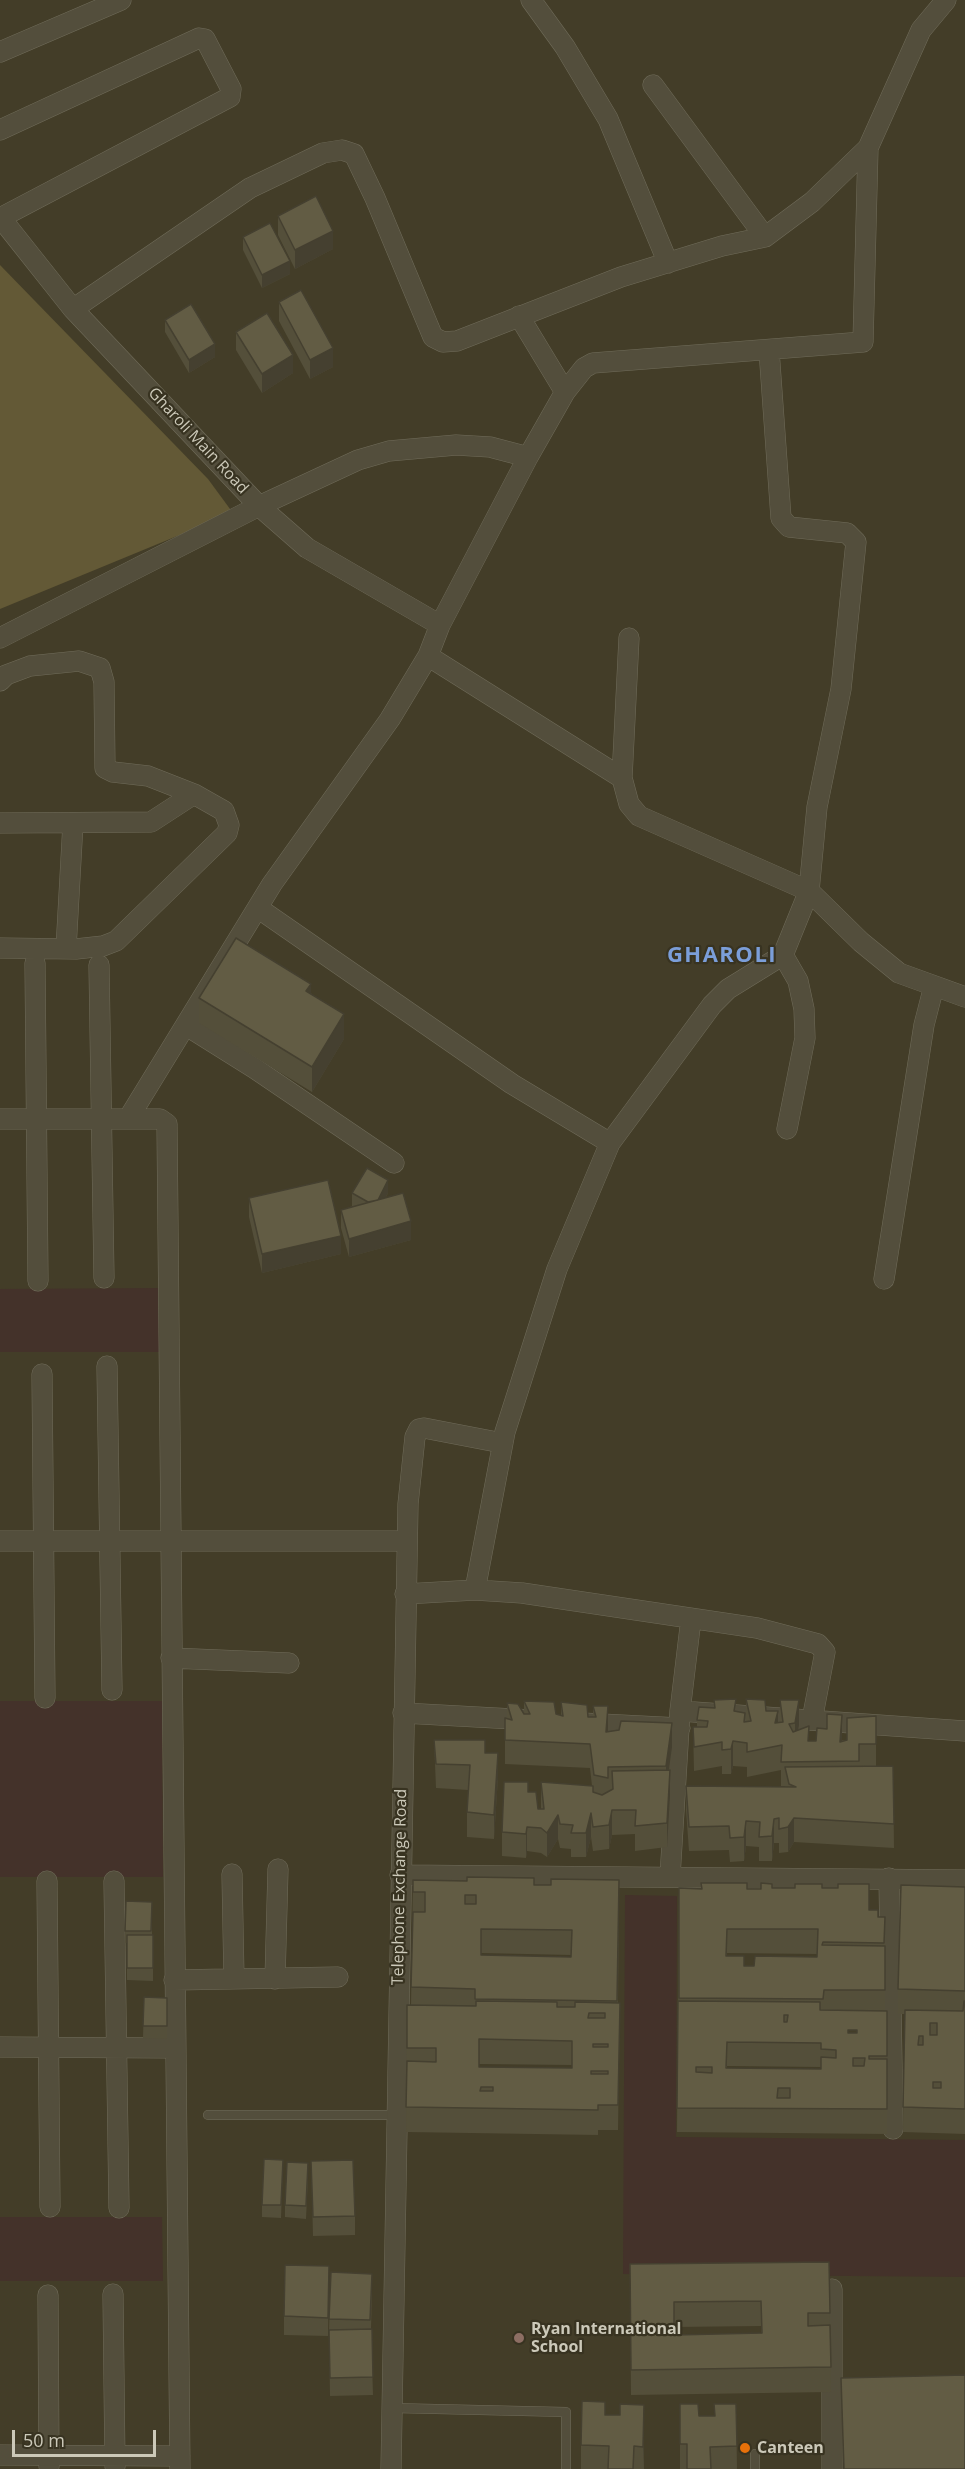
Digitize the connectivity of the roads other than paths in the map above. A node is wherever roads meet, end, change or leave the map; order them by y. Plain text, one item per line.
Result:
1 (121, 0) edge
2 (531, 0) edge
3 (946, 0) edge
4 (0, 52) edge
5 (653, 85) dead end
6 (0, 130) edge
7 (868, 148) junction
8 (0, 217) edge
9 (765, 237) junction
10 (668, 263) junction
11 (73, 309) junction
12 (519, 316) junction
13 (769, 350) junction
14 (565, 392) junction
15 (528, 457) junction
16 (259, 506) junction
17 (440, 625) junction
18 (0, 638) edge
19 (629, 638) dead end
20 (428, 656) junction
21 (0, 681) edge
22 (622, 778) junction
23 (194, 794) junction
24 (73, 823) junction
25 (0, 824) edge
26 (809, 891) junction
27 (258, 908) junction
28 (0, 948) edge
29 (66, 949) junction
30 (783, 955) junction
31 (35, 963) dead end
32 (99, 965) dead end
33 (934, 986) junction
34 (965, 997) edge
35 (187, 1026) junction
36 (0, 1119) edge
37 (37, 1119) junction
38 (102, 1119) junction
39 (128, 1119) junction
40 (787, 1129) dead end
41 (610, 1143) junction
42 (394, 1164) dead end
43 (104, 1278) dead end
44 (884, 1279) dead end
45 (38, 1281) dead end
46 (107, 1366) dead end
47 (42, 1374) dead end
48 (502, 1443) junction
49 (0, 1541) edge
50 (44, 1541) junction
51 (109, 1541) junction
52 (170, 1541) junction
53 (406, 1541) junction
54 (475, 1590) junction
55 (405, 1594) junction
56 (690, 1619) junction
57 (171, 1658) junction
58 (289, 1663) dead end
59 (112, 1690) dead end
60 (45, 1698) dead end
61 (403, 1713) junction
62 (680, 1719) junction
63 (812, 1720) junction
64 (965, 1731) edge
65 (278, 1869) dead end
66 (232, 1874) dead end
67 (400, 1875) junction
68 (670, 1877) junction
69 (889, 1878) junction
70 (965, 1880) edge
71 (47, 1881) dead end
72 (114, 1881) dead end
73 (338, 1977) dead end
74 (275, 1978) junction
75 (234, 1979) junction
76 (174, 1980) junction
77 (0, 2047) edge
78 (49, 2047) junction
79 (116, 2048) junction
80 (175, 2048) junction
81 (208, 2115) dead end
82 (397, 2115) junction
83 (893, 2129) dead end
84 (50, 2207) dead end
85 (119, 2208) dead end
86 (832, 2289) edge
87 (113, 2294) dead end
88 (48, 2295) dead end
89 (392, 2408) junction
90 (755, 2454) dead end
91 (0, 2455) edge
92 (49, 2462) edge
93 (115, 2462) edge
94 (180, 2462) edge
95 (391, 2469) edge
96 (566, 2469) edge
97 (755, 2469) edge
98 (832, 2469) edge

1 - 4 street
2 - 10 street
3 - 7 street
5 - 9 street
6 - 8 street
7 - 9 street
7 - 13 street
8 - 11 street, Gharoli Main Road
9 - 10 street
10 - 12 street
11 - 12 street
11 - 16 street, Gharoli Main Road
12 - 14 street
13 - 14 street
13 - 26 street
14 - 15 street
15 - 16 street, Gharoli Main Road
15 - 17 street
16 - 17 street
16 - 18 street
17 - 20 street
19 - 22 street
20 - 22 street
20 - 27 street
21 - 23 street
22 - 26 street
23 - 24 street
23 - 29 street
24 - 25 street
24 - 29 street
26 - 30 street
26 - 33 street
27 - 35 street
27 - 41 street
28 - 29 street
30 - 40 street
30 - 41 street
31 - 37 street
32 - 38 street
33 - 34 street
33 - 44 street
35 - 39 street
35 - 42 street
36 - 37 street
37 - 38 street
37 - 45 street
38 - 39 street
38 - 43 street
39 - 52 street
41 - 48 street
46 - 51 street
47 - 50 street
48 - 53 street, Telephone Exchange Road
48 - 54 street
49 - 50 street
50 - 51 street
50 - 60 street
51 - 52 street
51 - 59 street
52 - 53 street
52 - 57 street
53 - 55 street, Telephone Exchange Road
54 - 55 street
54 - 56 street
55 - 61 street, Telephone Exchange Road
56 - 62 street
56 - 63 street
57 - 58 street
57 - 76 street
61 - 62 street
61 - 67 street, Telephone Exchange Road
62 - 63 street
62 - 68 street
63 - 64 street
65 - 74 street
66 - 75 street
67 - 68 street
67 - 82 street, Telephone Exchange Road
68 - 69 street
69 - 70 street
69 - 83 street
71 - 78 street
72 - 79 street
73 - 74 street
74 - 75 street
75 - 76 street
76 - 80 street
77 - 78 street
78 - 79 street
78 - 84 street
79 - 80 street
79 - 85 street
80 - 94 street
81 - 82 lane
82 - 89 street, Telephone Exchange Road
86 - 98 street
87 - 93 street
88 - 92 street
89 - 95 street, Telephone Exchange Road
89 - 96 lane
90 - 97 lane
91 - 92 street
92 - 93 street
93 - 94 street

